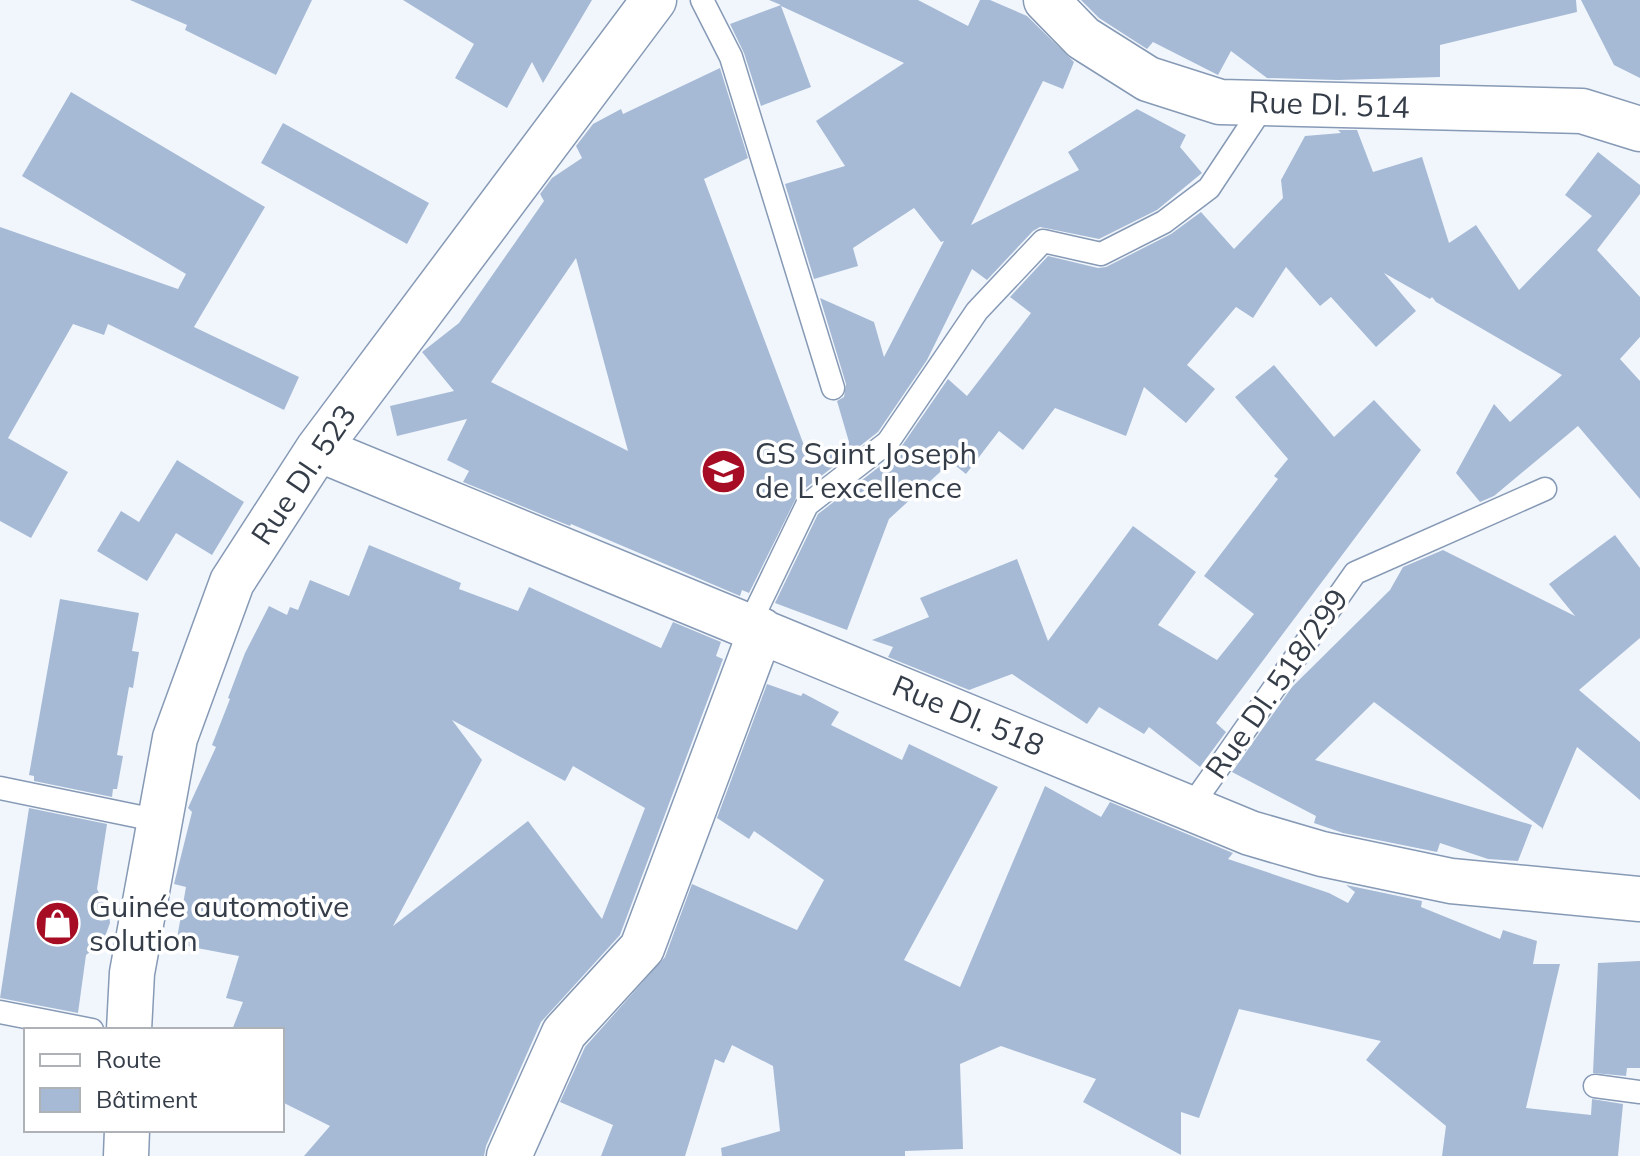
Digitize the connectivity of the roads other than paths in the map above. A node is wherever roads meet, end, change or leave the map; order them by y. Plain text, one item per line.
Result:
1 (654, 0) edge
2 (702, 0) edge
3 (1046, 0) edge
4 (1264, 105) junction
5 (1640, 129) edge
6 (833, 388) dead end
7 (318, 449) junction
8 (1545, 489) dead end
9 (755, 627) junction
10 (0, 788) edge
11 (1190, 808) junction
12 (160, 821) junction
13 (1640, 899) edge
14 (0, 1012) edge
15 (82, 1028) edge
16 (129, 1028) edge
17 (1595, 1086) dead end
18 (1640, 1092) edge
19 (127, 1132) edge
20 (126, 1156) edge
21 (509, 1156) edge

1 - 7 street, Rue DI. 523
2 - 6 lane
3 - 4 street, Rue DI. 514
4 - 5 street, Rue DI. 514
4 - 9 lane
7 - 9 street, Rue DI. 518
7 - 12 street, Rue DI. 523
8 - 11 lane, Rue DI. 518/299
9 - 11 street, Rue DI. 518
9 - 21 street
10 - 12 lane
11 - 13 street, Rue DI. 518
12 - 16 street, Rue DI. 523
14 - 15 lane
17 - 18 lane
19 - 20 street

